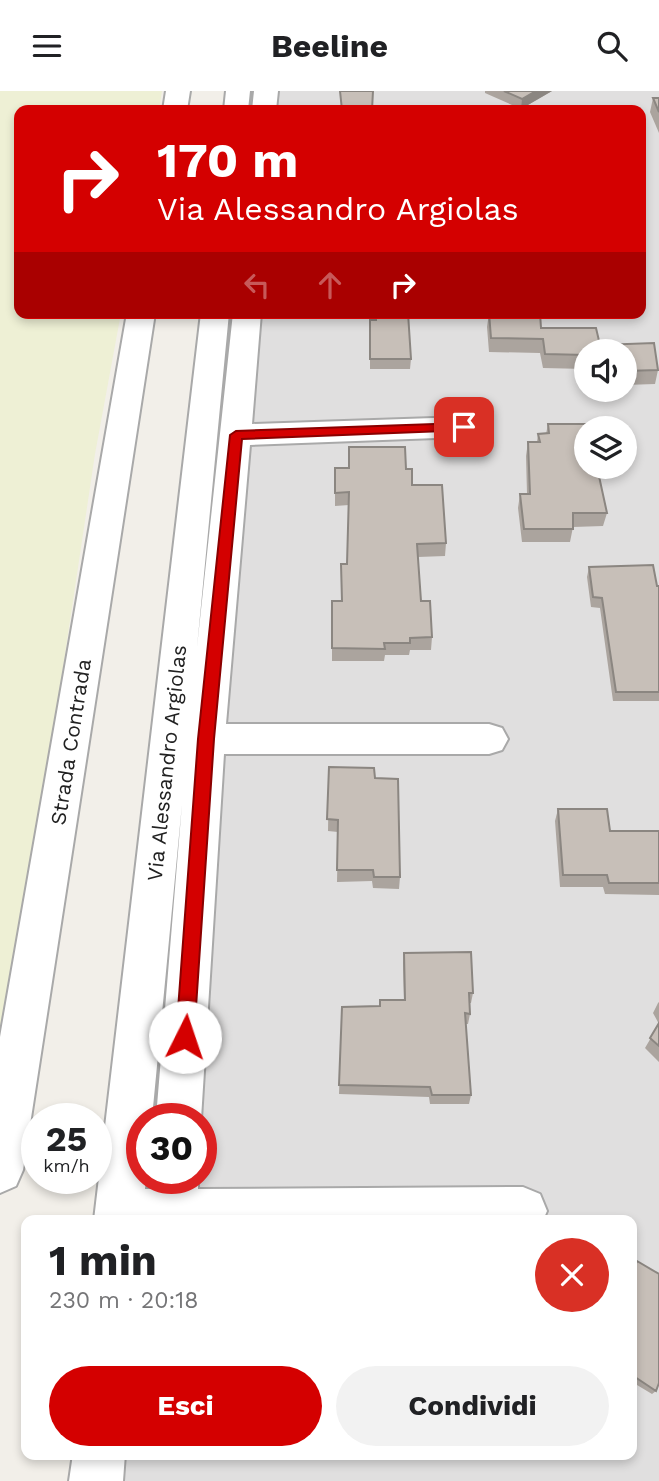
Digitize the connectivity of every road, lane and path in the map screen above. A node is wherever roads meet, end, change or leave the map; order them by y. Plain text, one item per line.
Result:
1 (140, 319) edge
2 (214, 319) edge
3 (246, 319) edge
4 (464, 427) dead end
5 (236, 435) junction
6 (206, 739) junction
7 (489, 739) dead end
8 (180, 1103) edge
9 (0, 1170) edge
10 (173, 1196) edge
11 (523, 1211) dead end
12 (119, 1215) edge
13 (124, 1215) edge
14 (98, 1460) edge
15 (96, 1481) edge

1 - 9 street, Strada Contrada
2 - 12 street, Via Alessandro Argiolas
3 - 5 street, Via Alessandro Argiolas
4 - 5 street
5 - 6 street, Via Alessandro Argiolas
6 - 7 street, Via Alessandro Argiolas
6 - 8 street, Via Alessandro Argiolas
10 - 11 street, Via Alessandro Argiolas
10 - 13 street, Via Alessandro Argiolas
14 - 15 street

